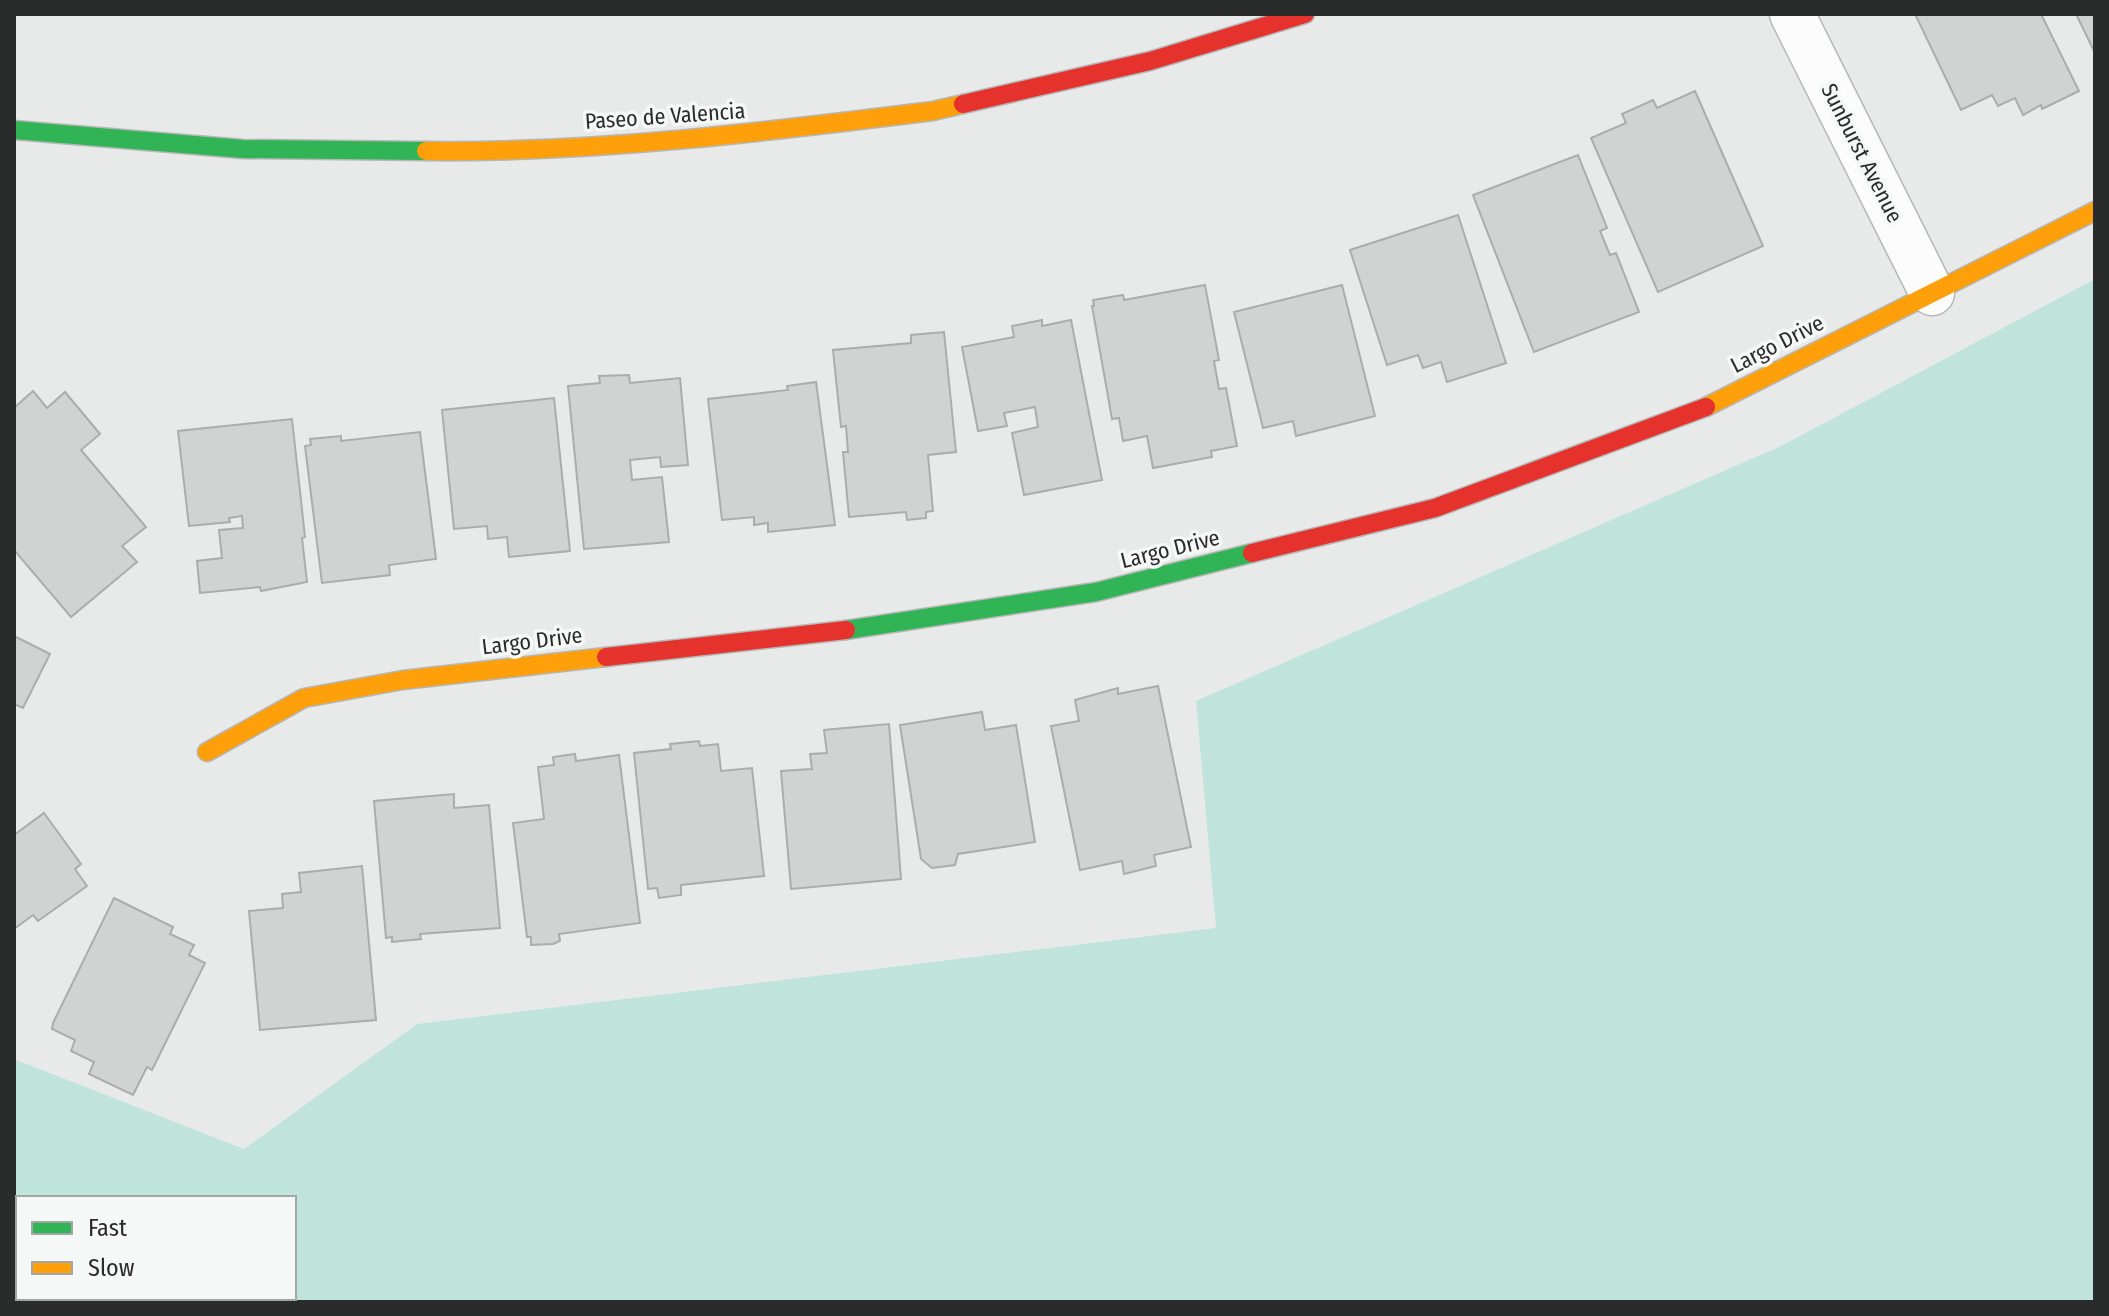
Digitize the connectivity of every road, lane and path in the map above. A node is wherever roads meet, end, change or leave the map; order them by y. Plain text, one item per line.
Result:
1 (1305, 14) edge
2 (1792, 14) edge
3 (14, 130) edge
4 (2095, 211) edge
5 (1932, 293) junction
6 (207, 752) dead end

1 - 3 street, Paseo de Valencia
2 - 5 street, Sunburst Avenue
4 - 5 street, Largo Drive
5 - 6 street, Largo Drive

